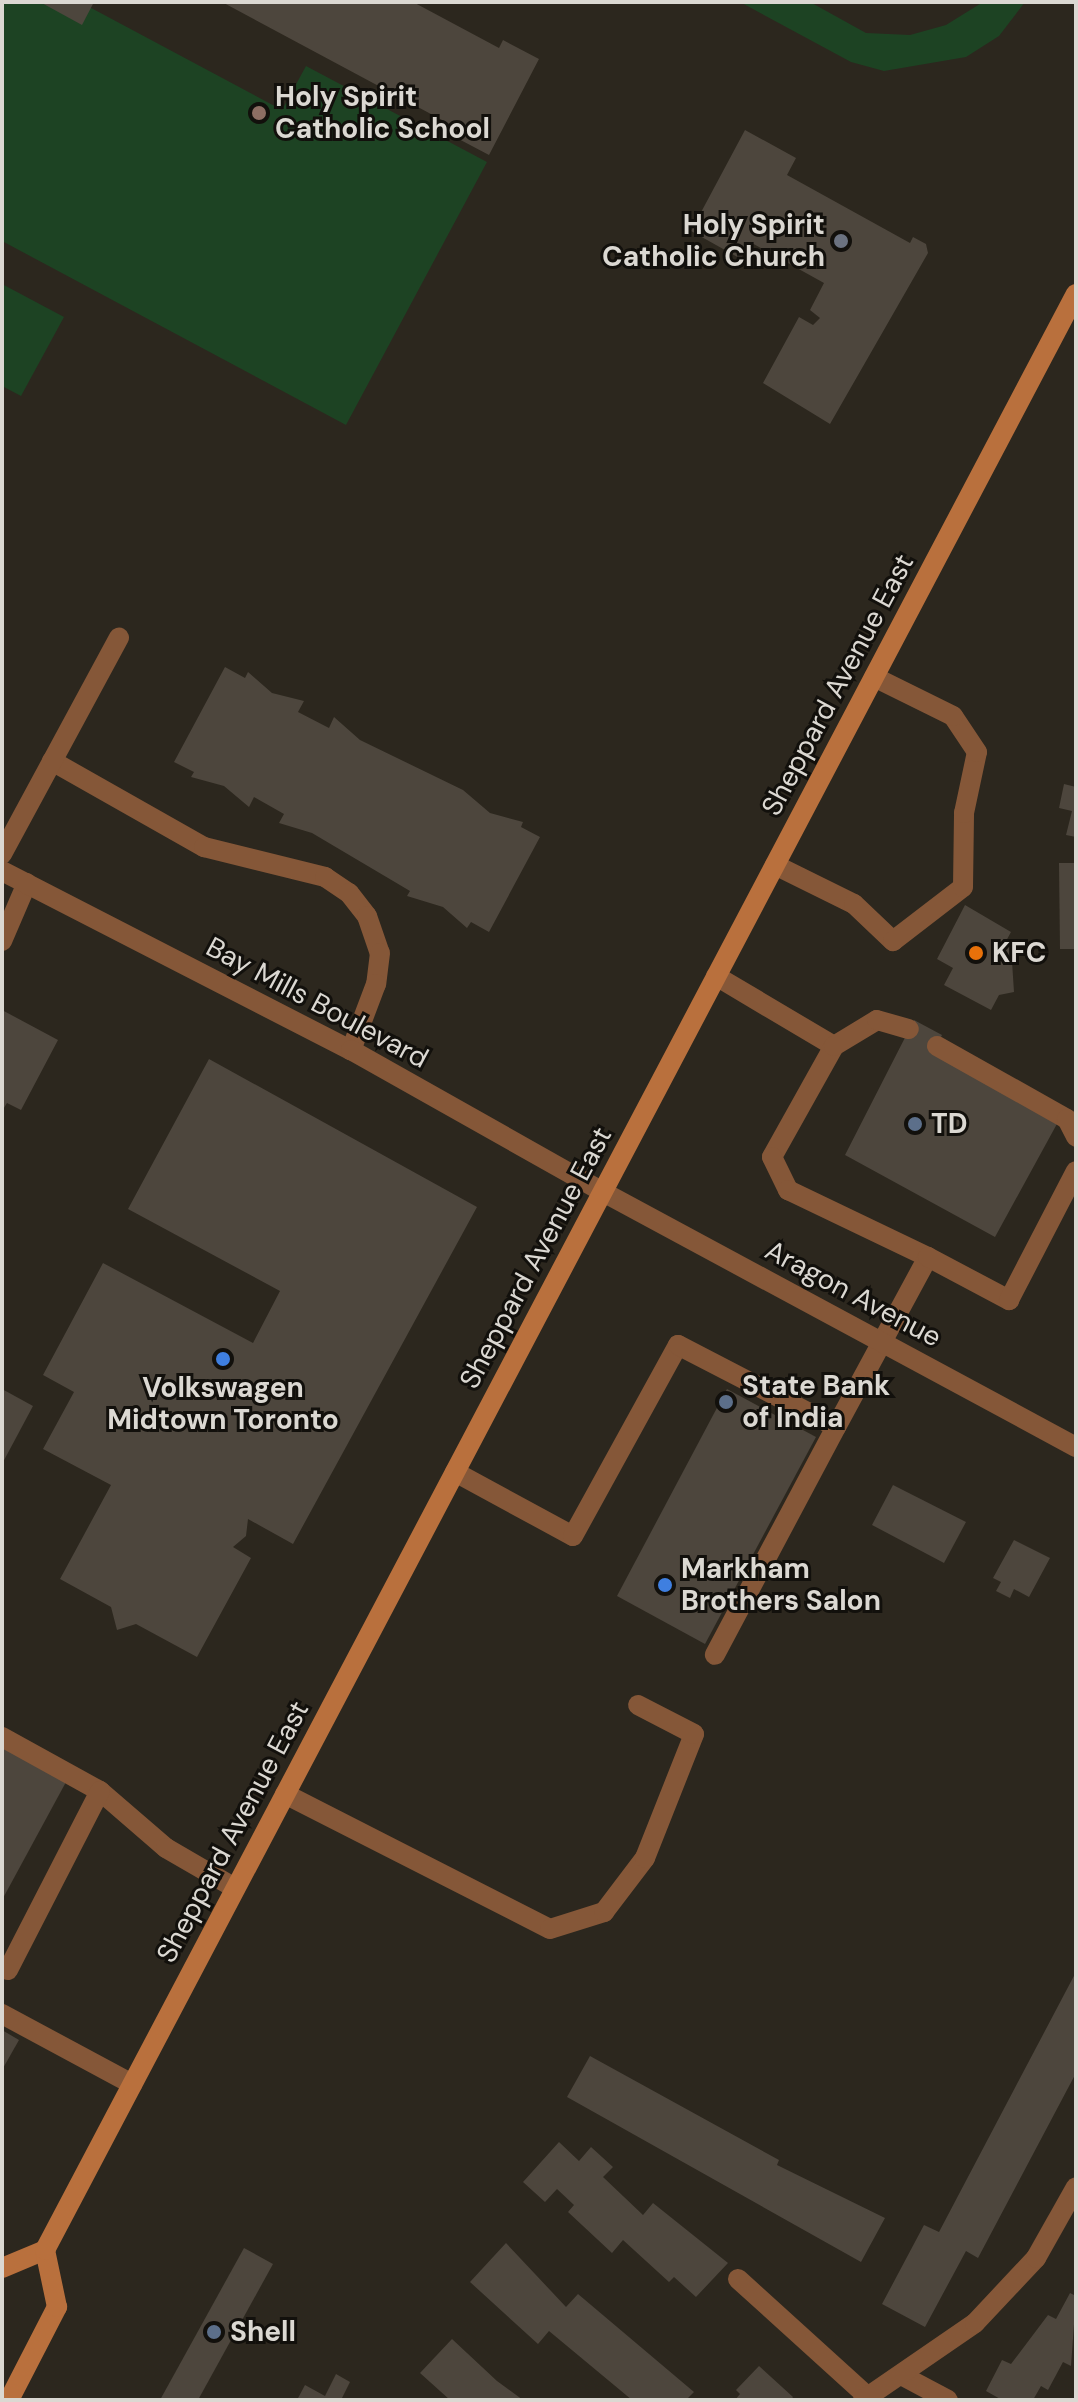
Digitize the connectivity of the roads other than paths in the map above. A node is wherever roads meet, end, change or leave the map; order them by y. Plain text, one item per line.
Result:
1 (1076, 294) edge
2 (119, 638) dead end
3 (874, 677) junction
4 (52, 761) junction
5 (2, 854) edge
6 (775, 865) junction
7 (2, 871) edge
8 (27, 883) junction
9 (2, 941) edge
10 (716, 976) junction
11 (909, 1029) dead end
12 (834, 1046) junction
13 (937, 1046) dead end
14 (351, 1050) junction
15 (1076, 1137) edge
16 (1076, 1171) edge
17 (603, 1192) junction
18 (928, 1257) junction
19 (882, 1340) junction
20 (836, 1427) junction
21 (1076, 1447) edge
22 (455, 1472) junction
23 (715, 1655) dead end
24 (638, 1705) dead end
25 (2, 1737) edge
26 (100, 1791) junction
27 (285, 1794) junction
28 (235, 1888) junction
29 (8, 1970) dead end
30 (2, 2014) edge
31 (132, 2084) junction
32 (1076, 2187) edge
33 (45, 2250) junction
34 (2, 2268) edge
35 (738, 2279) dead end
36 (901, 2375) junction
37 (865, 2398) edge
38 (9, 2400) edge
39 (948, 2400) edge

1 - 3 main road, Sheppard Avenue East
2 - 4 street
3 - 6 main road, Sheppard Avenue East
3 - 6 street
4 - 5 street
4 - 14 street
6 - 10 main road, Sheppard Avenue East
7 - 8 street, Bay Mills Boulevard
8 - 9 street
8 - 14 street, Bay Mills Boulevard
10 - 12 street
10 - 17 main road, Sheppard Avenue East
11 - 12 street
12 - 18 street
13 - 15 street
14 - 17 street, Bay Mills Boulevard
16 - 18 street
17 - 19 street, Aragon Avenue
17 - 22 main road, Sheppard Avenue East
18 - 19 street
19 - 20 street
19 - 21 street, Aragon Avenue
20 - 22 street
20 - 23 street
22 - 27 main road, Sheppard Avenue East
24 - 27 street
25 - 26 street
26 - 28 street
26 - 29 street
27 - 28 main road, Sheppard Avenue East
28 - 31 main road, Sheppard Avenue East
30 - 31 street
31 - 33 main road, Sheppard Avenue East
32 - 36 street
33 - 34 main road
33 - 38 main road
35 - 37 street
36 - 37 street
36 - 39 street

